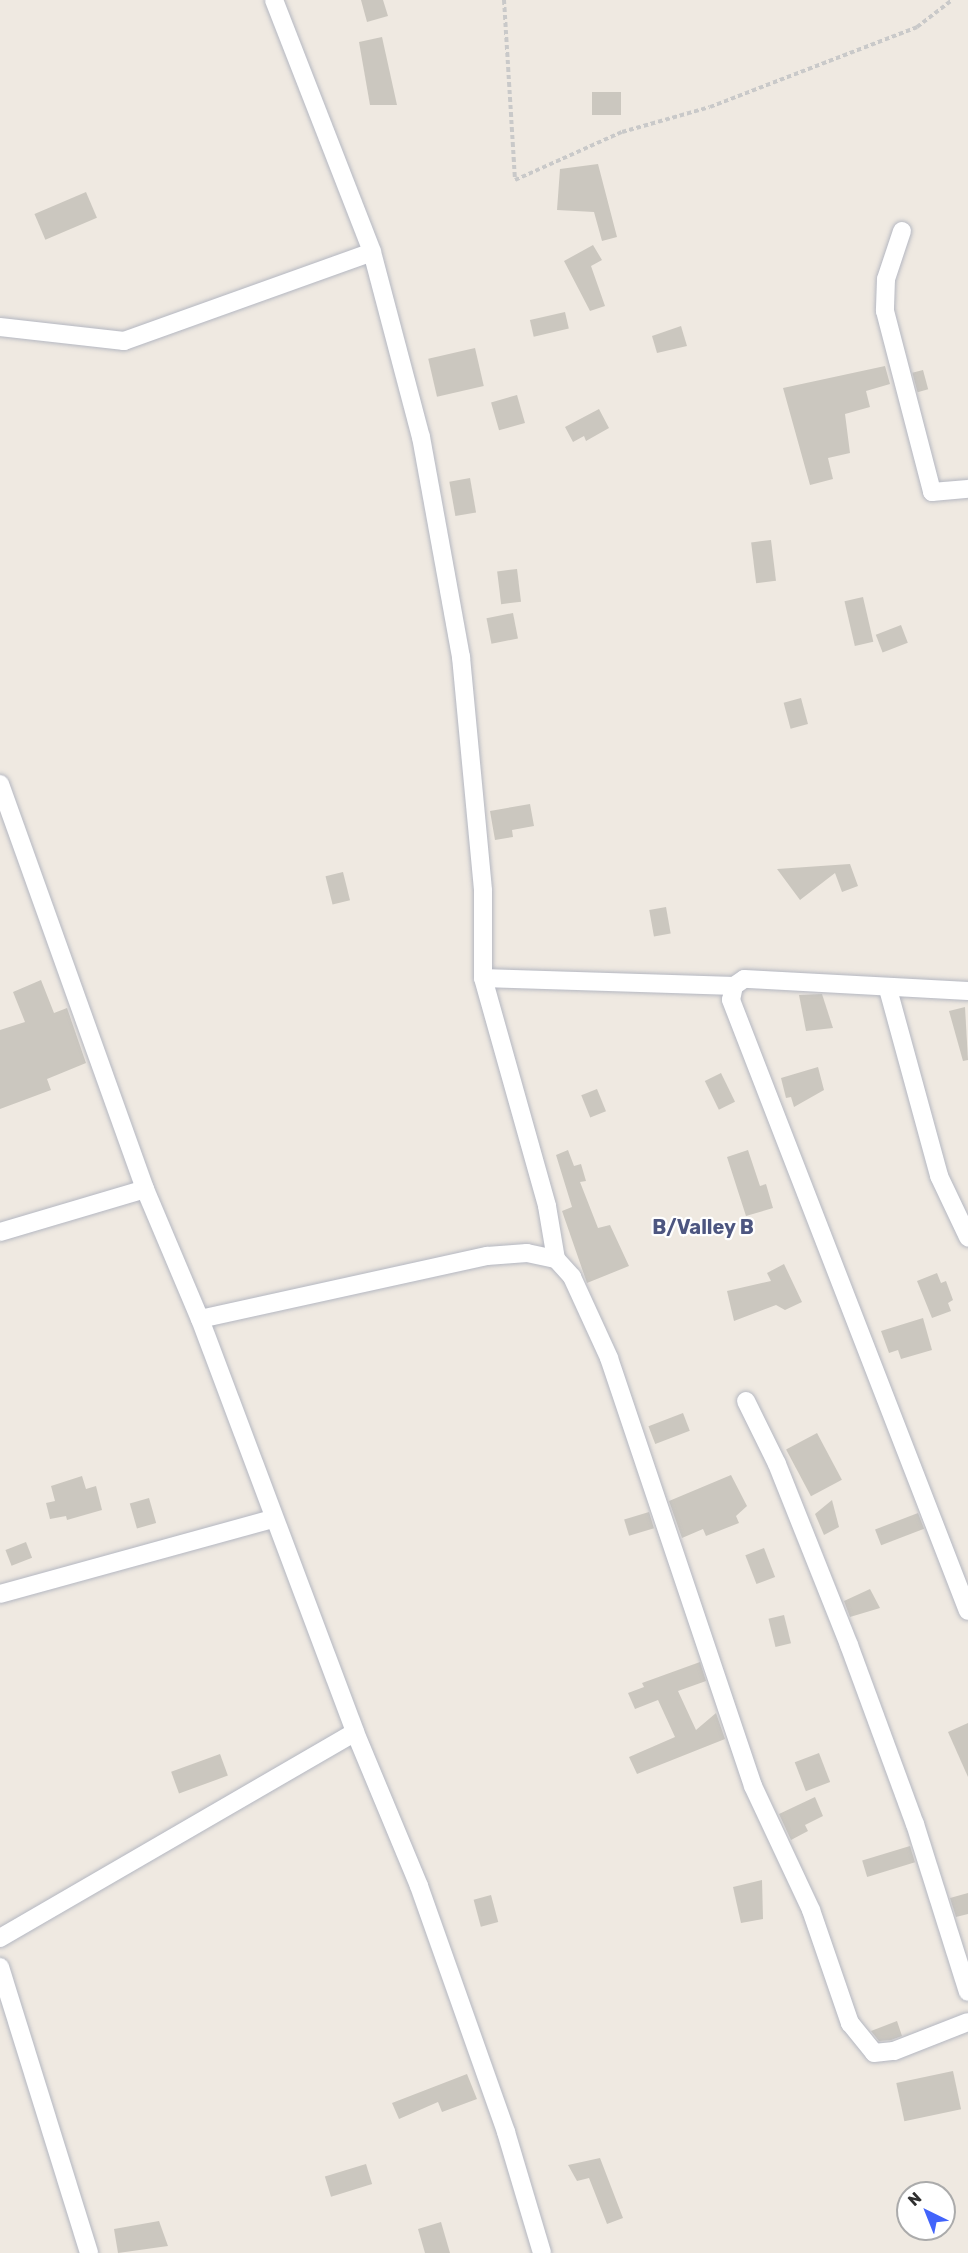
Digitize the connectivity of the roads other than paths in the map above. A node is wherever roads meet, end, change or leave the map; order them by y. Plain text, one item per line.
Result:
1 (274, 0) edge
2 (902, 231) dead end
3 (372, 252) junction
4 (0, 327) edge
5 (968, 489) edge
6 (0, 784) edge
7 (483, 978) junction
8 (734, 986) junction
9 (888, 989) junction
10 (968, 991) edge
11 (145, 1189) junction
12 (0, 1232) edge
13 (968, 1238) edge
14 (556, 1259) junction
15 (200, 1319) junction
16 (746, 1401) dead end
17 (273, 1520) junction
18 (0, 1594) edge
19 (968, 1611) edge
20 (355, 1732) junction
21 (0, 1938) edge
22 (0, 1967) edge
23 (968, 1992) edge
24 (968, 2022) edge
25 (536, 2252) edge
26 (89, 2253) edge

1 - 3 street
2 - 5 street
3 - 4 street
3 - 7 street
6 - 11 street
7 - 8 street
7 - 14 street
8 - 9 street
8 - 19 street
9 - 10 street
9 - 13 street
11 - 12 street
11 - 15 street
14 - 15 street
14 - 24 street
15 - 17 street
16 - 23 street
17 - 18 street
17 - 20 street
20 - 21 street
20 - 25 street
22 - 26 street

